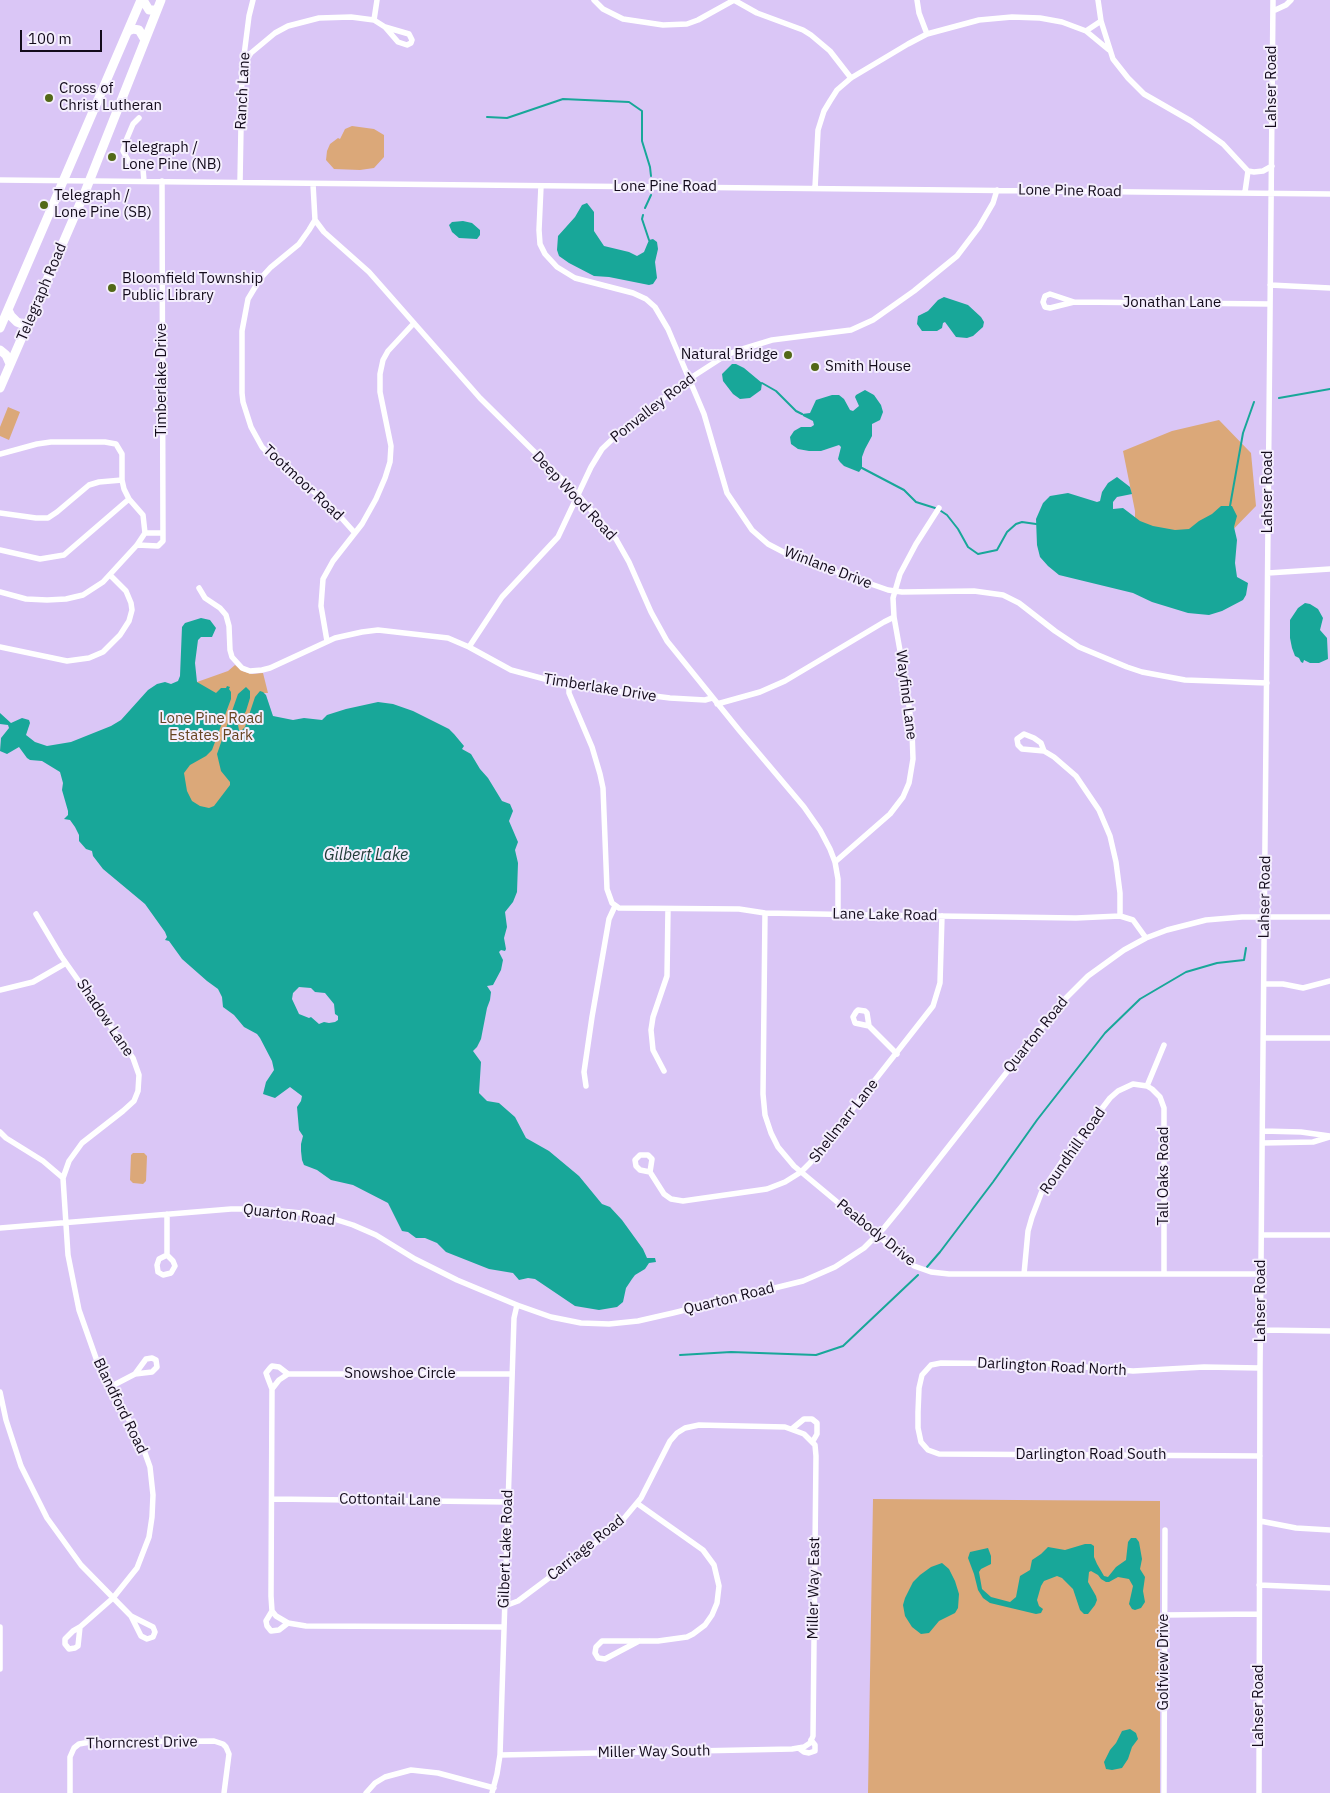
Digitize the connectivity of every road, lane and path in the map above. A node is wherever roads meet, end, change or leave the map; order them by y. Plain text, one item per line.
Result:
1 (142, 0) edge
2 (161, 0) edge
3 (253, 0) edge
4 (377, 0) edge
5 (594, 0) edge
6 (734, 0) edge
7 (917, 0) edge
8 (1098, 0) edge
9 (1273, 0) edge
10 (1291, 0) edge
11 (157, 10) junction
12 (1273, 11) junction
13 (374, 20) junction
14 (1101, 21) junction
15 (385, 27) dead end
16 (128, 31) junction
17 (1086, 31) junction
18 (927, 34) junction
19 (146, 40) junction
20 (1109, 50) junction
21 (243, 65) junction
22 (851, 78) junction
23 (139, 118) dead end
24 (1272, 166) junction
25 (1248, 171) junction
26 (0, 180) edge
27 (64, 180) junction
28 (89, 181) junction
29 (144, 181) junction
30 (162, 181) junction
31 (240, 182) junction
32 (313, 184) junction
33 (541, 186) junction
34 (815, 188) junction
35 (996, 190) junction
36 (1245, 192) junction
37 (1271, 192) junction
38 (1330, 194) edge
39 (315, 220) junction
40 (1270, 285) junction
41 (1330, 288) edge
42 (1074, 302) junction
43 (1270, 304) junction
44 (8, 310) junction
45 (29, 322) junction
46 (414, 323) junction
47 (0, 328) edge
48 (0, 350) edge
49 (10, 364) junction
50 (689, 379) junction
51 (0, 388) edge
52 (0, 454) edge
53 (122, 480) junction
54 (578, 495) junction
55 (129, 499) junction
56 (939, 508) dead end
57 (0, 513) edge
58 (354, 532) junction
59 (145, 533) junction
60 (164, 533) junction
61 (137, 546) junction
62 (0, 550) edge
63 (1330, 569) edge
64 (1268, 573) junction
65 (110, 575) junction
66 (199, 588) dead end
67 (0, 592) edge
68 (894, 592) junction
69 (894, 617) junction
70 (327, 641) junction
71 (0, 647) edge
72 (469, 647) junction
73 (1267, 683) junction
74 (569, 686) junction
75 (712, 698) junction
76 (717, 704) junction
77 (1044, 751) dead end
78 (835, 862) junction
79 (615, 906) junction
80 (668, 909) junction
81 (765, 913) junction
82 (36, 914) dead end
83 (838, 914) junction
84 (942, 916) junction
85 (1120, 916) junction
86 (1265, 917) junction
87 (1330, 917) edge
88 (1146, 938) junction
89 (66, 963) junction
90 (1330, 982) edge
91 (1264, 984) junction
92 (0, 990) edge
93 (869, 1026) dead end
94 (1264, 1038) junction
95 (1330, 1038) edge
96 (1164, 1045) dead end
97 (897, 1054) junction
98 (664, 1071) dead end
99 (586, 1086) dead end
100 (1147, 1086) junction
101 (1263, 1131) junction
102 (0, 1132) edge
103 (1330, 1136) edge
104 (1263, 1143) junction
105 (650, 1172) dead end
106 (801, 1172) junction
107 (63, 1178) junction
108 (167, 1214) junction
109 (67, 1222) junction
110 (0, 1228) edge
111 (1262, 1235) junction
112 (1330, 1235) edge
113 (877, 1236) junction
114 (167, 1255) dead end
115 (1024, 1274) junction
116 (1164, 1274) junction
117 (1261, 1274) junction
118 (517, 1305) junction
119 (1261, 1330) junction
120 (1330, 1331) edge
121 (1260, 1368) junction
122 (135, 1374) dead end
123 (288, 1374) junction
124 (512, 1374) junction
125 (110, 1387) junction
126 (272, 1389) junction
127 (0, 1392) edge
128 (793, 1428) junction
129 (813, 1441) junction
130 (924, 1446) joint
131 (1260, 1456) junction
132 (272, 1499) junction
133 (508, 1502) junction
134 (638, 1504) junction
135 (1260, 1521) junction
136 (1165, 1530) dead end
137 (1330, 1530) edge
138 (1259, 1585) junction
139 (1330, 1588) edge
140 (113, 1598) junction
141 (504, 1605) junction
142 (272, 1610) junction
143 (1259, 1614) junction
144 (1164, 1615) junction
145 (131, 1616) dead end
146 (288, 1623) junction
147 (0, 1627) edge
148 (80, 1627) dead end
149 (503, 1627) junction
150 (639, 1641) junction
151 (0, 1668) edge
152 (811, 1740) junction
153 (800, 1749) junction
154 (500, 1755) junction
155 (493, 1790) edge
156 (70, 1793) edge
157 (224, 1793) edge
158 (366, 1793) edge
159 (1164, 1793) edge
160 (1259, 1793) edge

1 - 11 highway
1 - 16 highway, Telegraph Road
2 - 11 highway, Telegraph Road
3 - 21 street, Ranch Lane
4 - 13 street
5 - 6 street
6 - 22 street
7 - 18 street
8 - 14 street
9 - 12 street, Lahser Road
10 - 12 street
11 - 19 highway, Telegraph Road
12 - 24 street, Lahser Road
13 - 15 street
13 - 21 street
14 - 17 street
14 - 20 street
16 - 19 highway
16 - 27 highway, Telegraph Road
17 - 18 street
17 - 20 street
18 - 22 street
19 - 28 highway, Telegraph Road
20 - 25 street
21 - 31 street, Ranch Lane
22 - 34 street
23 - 29 street
24 - 25 street
24 - 37 street, Lahser Road
25 - 36 street
26 - 27 street, Lone Pine Road
27 - 28 street, Lone Pine Road
27 - 44 highway, Telegraph Road
28 - 29 street, Lone Pine Road
28 - 45 highway, Telegraph Road
29 - 30 street, Lone Pine Road
30 - 31 street, Lone Pine Road
30 - 60 street, Timberlake Drive
31 - 32 street, Lone Pine Road
32 - 33 street, Lone Pine Road
32 - 39 street
33 - 34 street, Lone Pine Road
33 - 50 street, Winlane Drive
34 - 35 street, Lone Pine Road
35 - 36 street, Lone Pine Road
35 - 50 street, Ponvalley Road
36 - 37 street, Lone Pine Road
37 - 38 street, Lone Pine Road
37 - 40 street, Lahser Road
39 - 46 street, Deep Wood Road
39 - 58 street, Tootmoor Road
40 - 41 street
40 - 43 street, Lahser Road
42 - 42 street, Jonathan Lane
42 - 43 street, Jonathan Lane
43 - 64 street, Lahser Road
44 - 45 highway
44 - 47 highway, Telegraph Road
45 - 49 highway, Telegraph Road
46 - 54 street, Deep Wood Road
46 - 58 street
48 - 49 highway
49 - 51 highway, Telegraph Road
50 - 54 street, Ponvalley Road
50 - 68 street, Winlane Drive
52 - 53 street
53 - 55 street
53 - 57 street
54 - 72 street, Ponvalley Road
54 - 75 street, Deep Wood Road
55 - 59 street
55 - 62 street
56 - 68 street, Wayfind Lane
58 - 70 street
59 - 60 street
59 - 61 street
60 - 61 street, Timberlake Drive
61 - 65 street
63 - 64 street
64 - 73 street, Lahser Road
65 - 67 street
65 - 71 street
66 - 70 street, Timberlake Drive
68 - 69 street, Wayfind Lane
68 - 73 street, Winlane Drive
69 - 76 street
69 - 78 street, Wayfind Lane
70 - 72 street, Timberlake Drive
72 - 74 street, Timberlake Drive
73 - 86 street, Lahser Road
74 - 75 street, Timberlake Drive
74 - 79 street
75 - 76 street, Deep Wood Road
76 - 78 street, Deep Wood Road
77 - 85 street
78 - 83 street, Deep Wood Road
79 - 80 street, Lane Lake Road
79 - 99 street
80 - 81 street, Lane Lake Road
80 - 98 street
81 - 83 street, Lane Lake Road
81 - 106 street, Peabody Drive
82 - 89 street, Shadow Lane
83 - 84 street, Lane Lake Road
84 - 85 street, Lane Lake Road
84 - 97 street, Shellmarr Lane
85 - 88 street
86 - 87 street, Quarton Road
86 - 88 street, Quarton Road
86 - 91 street, Lahser Road
88 - 113 street, Quarton Road
89 - 92 street
89 - 107 street, Shadow Lane
90 - 91 street
91 - 94 street, Lahser Road
93 - 97 street
94 - 95 street
94 - 101 street, Lahser Road
96 - 100 street
97 - 106 street, Shellmarr Lane
100 - 115 street, Roundhill Road
100 - 116 street, Tall Oaks Road
101 - 103 street
101 - 104 street, Lahser Road
102 - 107 street
103 - 104 street
104 - 111 street, Lahser Road
105 - 106 street, Shellmarr Lane
106 - 113 street, Peabody Drive
107 - 109 street, Shadow Lane
108 - 109 street, Quarton Road
108 - 114 street
108 - 118 street, Quarton Road
109 - 110 street, Quarton Road
109 - 125 street, Blandford Road
111 - 112 street
111 - 117 street, Lahser Road
113 - 115 street, Peabody Drive
113 - 118 street, Quarton Road
115 - 116 street, Peabody Drive
116 - 117 street, Peabody Drive
117 - 119 street, Lahser Road
118 - 124 street, Gilbert Lake Road
119 - 120 street
119 - 121 street, Lahser Road
121 - 130 street, Darlington Road North
121 - 131 street, Lahser Road
122 - 125 street
123 - 124 street, Snowshoe Circle
123 - 126 street
123 - 126 street, Snowshoe Circle
124 - 133 street, Gilbert Lake Road
125 - 140 street, Blandford Road
126 - 132 street, Snowshoe Circle
127 - 140 street
128 - 129 street, Carriage Road
128 - 129 street, Miller Way East
128 - 134 street, Carriage Road
129 - 152 street, Miller Way East
130 - 131 street, Darlington Road South
131 - 135 street, Lahser Road
132 - 133 street, Cottontail Lane
132 - 142 street, Snowshoe Circle
133 - 141 street, Gilbert Lake Road
134 - 141 street, Carriage Road
134 - 150 street
135 - 137 street
135 - 138 street, Lahser Road
136 - 144 street, Golfview Drive
138 - 139 street
138 - 143 street, Lahser Road
140 - 145 street
140 - 148 street, Blandford Road
141 - 149 street, Gilbert Lake Road
142 - 146 street
142 - 146 street, Snowshoe Circle
143 - 144 street
143 - 160 street, Lahser Road
144 - 159 street, Golfview Drive
146 - 149 street, Snowshoe Circle
147 - 151 street
149 - 154 street, Gilbert Lake Road
150 - 150 street
152 - 153 street, Miller Way South
152 - 153 street
153 - 154 street, Miller Way South
154 - 155 street, Gilbert Lake Road
155 - 158 street
156 - 157 street, Thorncrest Drive

